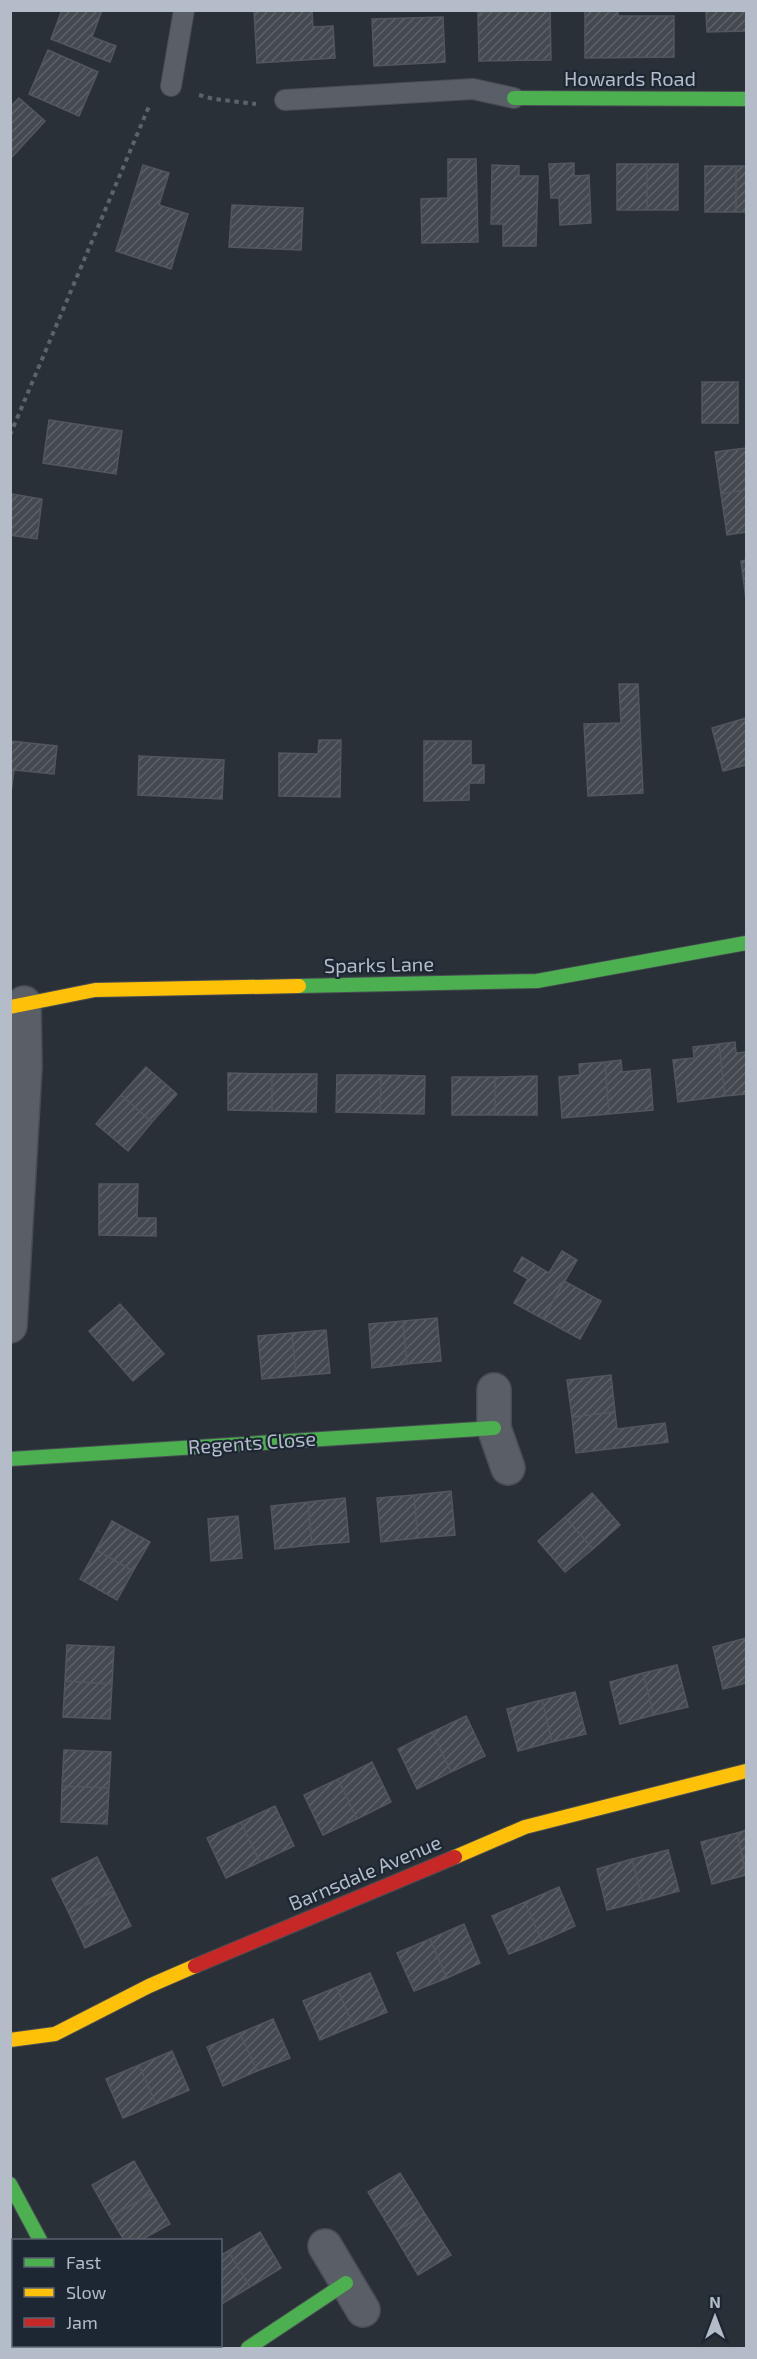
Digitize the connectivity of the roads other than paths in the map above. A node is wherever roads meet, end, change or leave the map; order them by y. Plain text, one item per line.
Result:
1 (184, 10) edge
2 (171, 86) road end
3 (514, 98) joint
4 (747, 99) edge
5 (285, 100) road end
6 (747, 943) edge
7 (17, 1005) edge
8 (10, 1326) edge
9 (494, 1390) dead end
10 (494, 1428) junction
11 (10, 1459) edge
12 (508, 1468) dead end
13 (747, 1772) edge
14 (10, 2040) edge
15 (10, 2184) edge
16 (39, 2239) edge
17 (325, 2246) dead end
18 (346, 2283) junction
19 (363, 2310) dead end
20 (248, 2349) edge

1 - 2 lane
3 - 4 street, Howards Road
3 - 5 lane
6 - 7 street, Sparks Lane
7 - 8 street
9 - 10 street
10 - 11 street, Regents Close
10 - 12 street
13 - 14 street, Barnsdale Avenue
15 - 16 street
17 - 18 street
18 - 19 street
18 - 20 street

